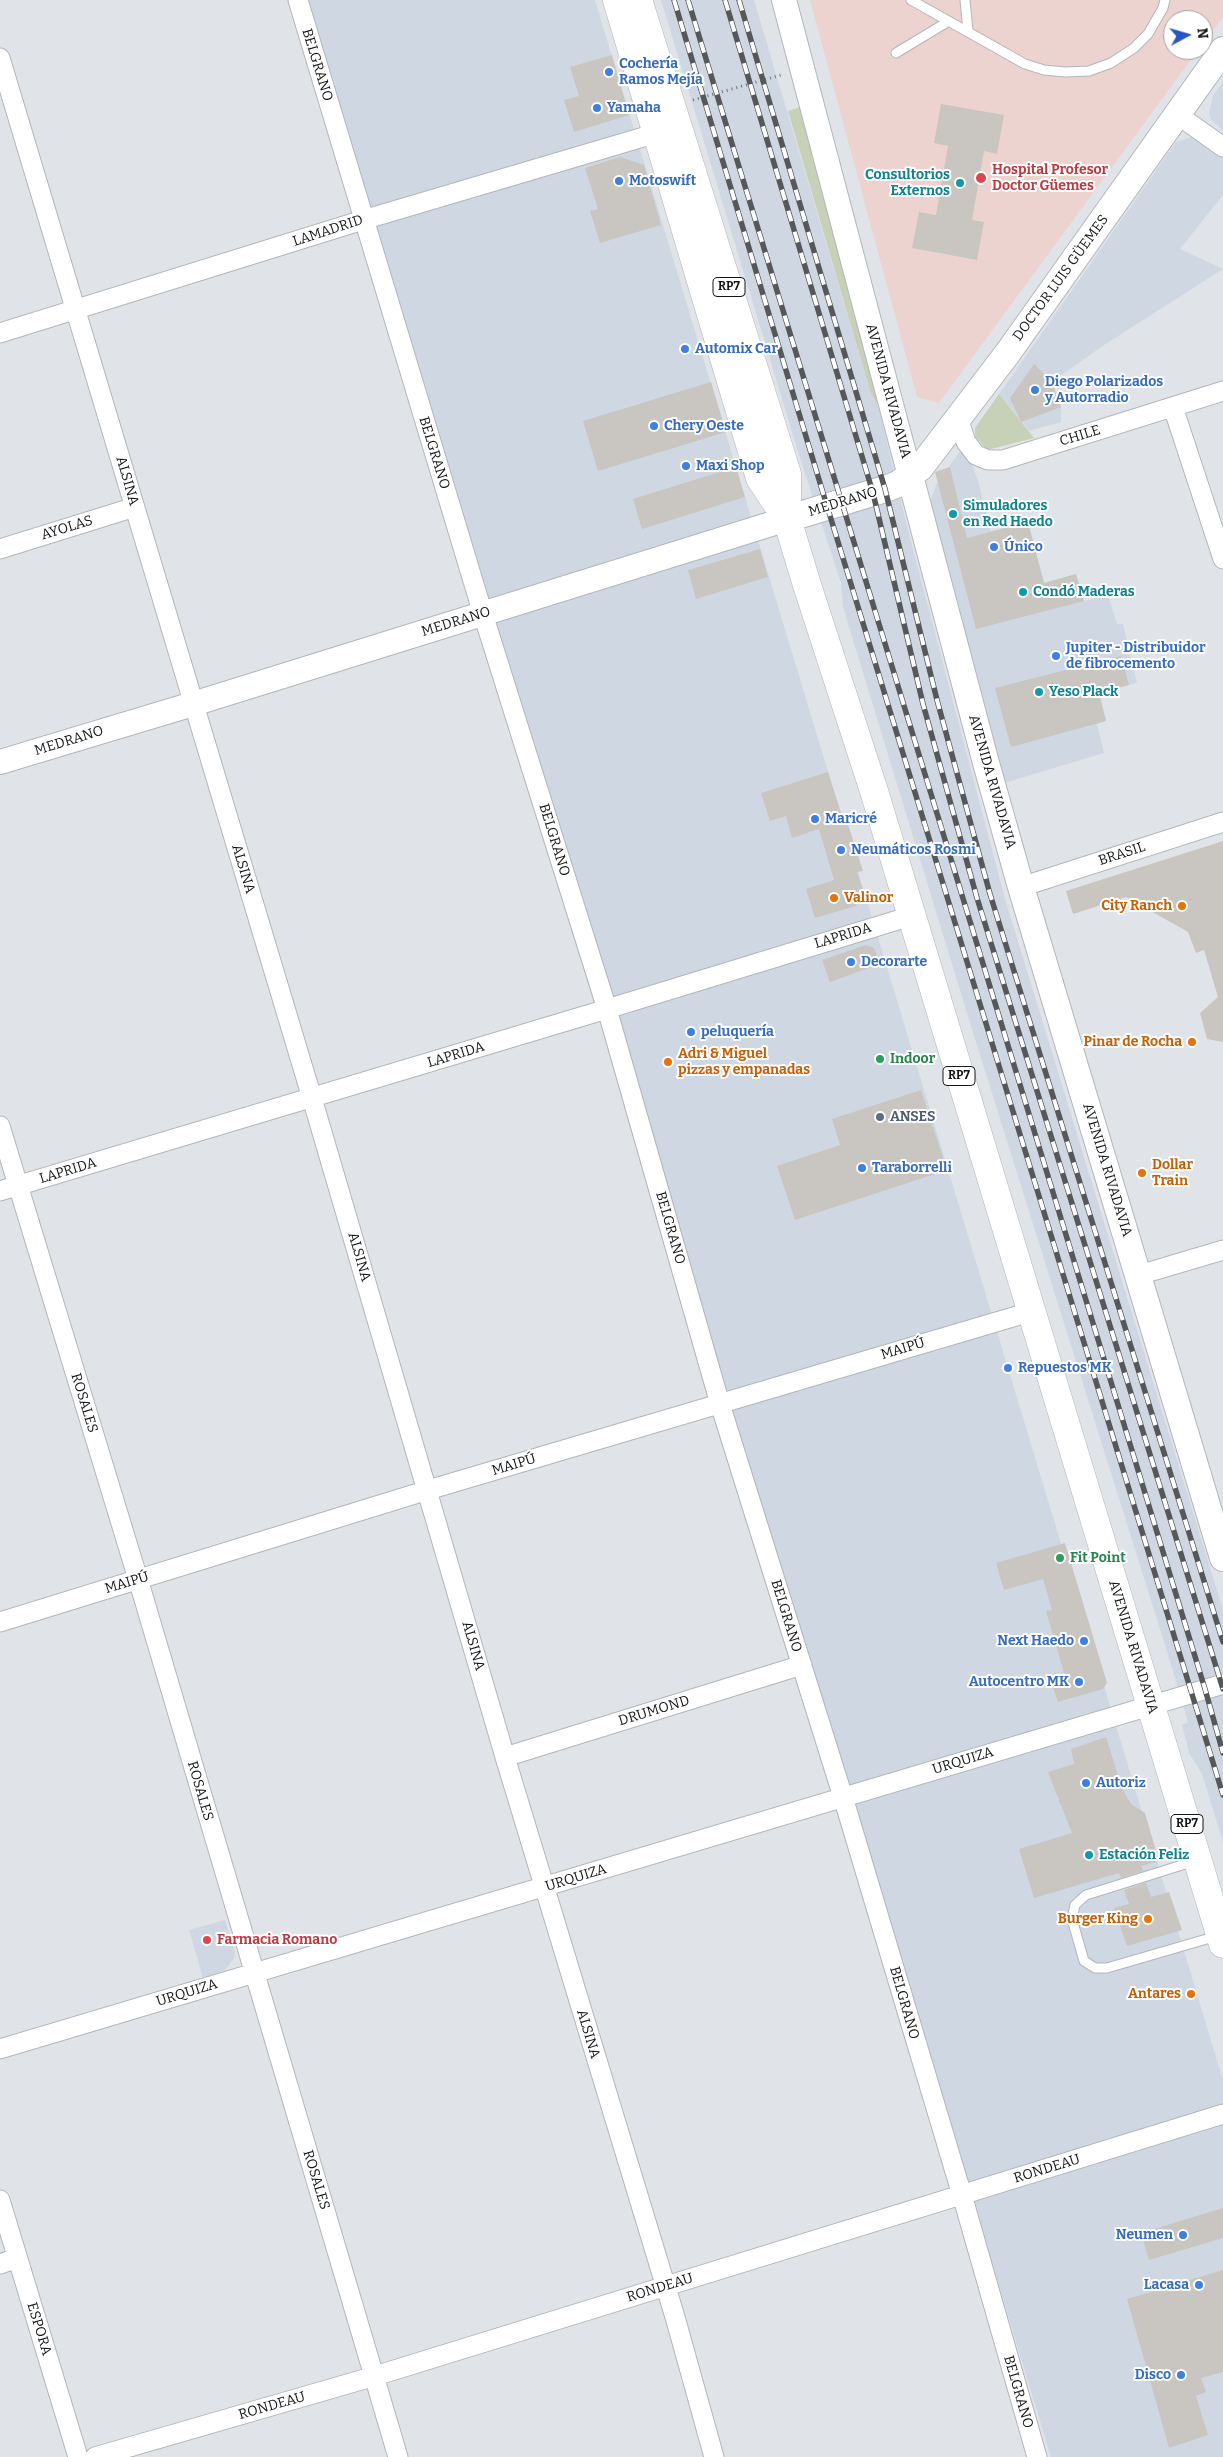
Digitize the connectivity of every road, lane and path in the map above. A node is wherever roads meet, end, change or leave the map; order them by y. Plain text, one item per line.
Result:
1 (298, 0) edge
2 (617, 0) edge
3 (638, 0) edge
4 (784, 0) edge
5 (911, 0) edge
6 (965, 0) edge
7 (1165, 0) edge
8 (949, 21) junction
9 (968, 31) junction
10 (1223, 50) edge
11 (896, 53) dead end
12 (0, 58) edge
13 (802, 68) junction
14 (688, 102) dead end
15 (1178, 115) junction
16 (657, 133) junction
17 (1223, 147) edge
18 (363, 220) junction
19 (77, 310) junction
20 (0, 333) edge
21 (1223, 391) edge
22 (1173, 407) junction
23 (958, 418) junction
24 (910, 476) junction
25 (135, 507) junction
26 (787, 519) junction
27 (0, 549) edge
28 (1223, 559) edge
29 (483, 614) junction
30 (193, 704) junction
31 (0, 762) edge
32 (1223, 822) edge
33 (1021, 887) junction
34 (911, 916) junction
35 (607, 1009) junction
36 (312, 1098) junction
37 (0, 1126) edge
38 (9, 1188) edge
39 (1223, 1250) edge
40 (1139, 1275) junction
41 (1030, 1312) junction
42 (720, 1404) junction
43 (428, 1490) junction
44 (1223, 1558) edge
45 (138, 1580) junction
46 (0, 1622) edge
47 (802, 1665) junction
48 (1223, 1684) edge
49 (1151, 1704) junction
50 (505, 1757) junction
51 (843, 1797) junction
52 (1198, 1860) junction
53 (544, 1887) junction
54 (1222, 1940) edge
55 (254, 1973) junction
56 (0, 2049) edge
57 (1223, 2114) edge
58 (962, 2195) junction
59 (0, 2200) edge
60 (9, 2261) edge
61 (664, 2287) junction
62 (375, 2376) junction
63 (78, 2457) edge
64 (95, 2457) edge
65 (398, 2457) edge
66 (714, 2457) edge
67 (1037, 2457) edge

1 - 18 street, BELGRANO
2 - 16 main road, AVENIDA RIVADAVIA / RP7
3 - 26 main road, AVENIDA RIVADAVIA / RP7
4 - 13 street, AVENIDA RIVADAVIA
5 - 8 lane
6 - 9 lane
7 - 9 lane
8 - 9 lane
8 - 11 lane
10 - 15 main road, DOCTOR LUIS GÜEMES
12 - 19 street, ALSINA
13 - 14 path
13 - 24 street, AVENIDA RIVADAVIA
15 - 17 street
15 - 23 main road, DOCTOR LUIS GÜEMES
16 - 18 street, LAMADRID
16 - 26 main road, AVENIDA RIVADAVIA / RP7
18 - 19 street, LAMADRID
18 - 29 street, BELGRANO
19 - 20 street, LAMADRID
19 - 25 street, ALSINA
21 - 22 street, CHILE
22 - 23 street, CHILE
22 - 28 street
23 - 24 main road, DOCTOR LUIS GÜEMES
24 - 26 main road, MEDRANO
24 - 33 main road, AVENIDA RIVADAVIA
25 - 27 street, AYOLAS
25 - 30 street, ALSINA
26 - 29 street, MEDRANO
26 - 34 main road, AVENIDA RIVADAVIA / RP7
29 - 30 street, MEDRANO
29 - 35 street, BELGRANO
30 - 31 street, MEDRANO
30 - 36 street, ALSINA
32 - 33 street, BRASIL
33 - 40 main road, AVENIDA RIVADAVIA
34 - 35 street, LAPRIDA
34 - 41 main road, AVENIDA RIVADAVIA / RP7
35 - 36 street, LAPRIDA
35 - 42 street, BELGRANO
36 - 38 street, LAPRIDA
36 - 43 street, ALSINA
37 - 38 street, ROSALES
38 - 45 street, ROSALES
39 - 40 street
40 - 44 main road, AVENIDA RIVADAVIA
41 - 42 street, MAIPÚ
41 - 49 main road, AVENIDA RIVADAVIA / RP7
42 - 43 street, MAIPÚ
42 - 47 street, BELGRANO
43 - 45 street, MAIPÚ
43 - 50 street, ALSINA
45 - 46 street, MAIPÚ
45 - 55 street, ROSALES
47 - 50 street, DRUMOND
47 - 51 street, BELGRANO
48 - 49 street, URQUIZA
49 - 51 street, URQUIZA
49 - 52 main road, AVENIDA RIVADAVIA / RP7
50 - 53 street, ALSINA
51 - 53 street, URQUIZA
51 - 58 street, BELGRANO
52 - 54 main road, AVENIDA RIVADAVIA / RP7
52 - 54 lane
53 - 55 street, URQUIZA
53 - 61 street, ALSINA
55 - 56 street, URQUIZA
55 - 62 street, ROSALES
57 - 58 street, RONDEAU
58 - 61 street, RONDEAU
58 - 67 street, BELGRANO
59 - 60 street, ESPORA
60 - 63 street, ESPORA
61 - 62 street, RONDEAU
61 - 66 street, ALSINA
62 - 64 street, RONDEAU
62 - 65 street, ROSALES

